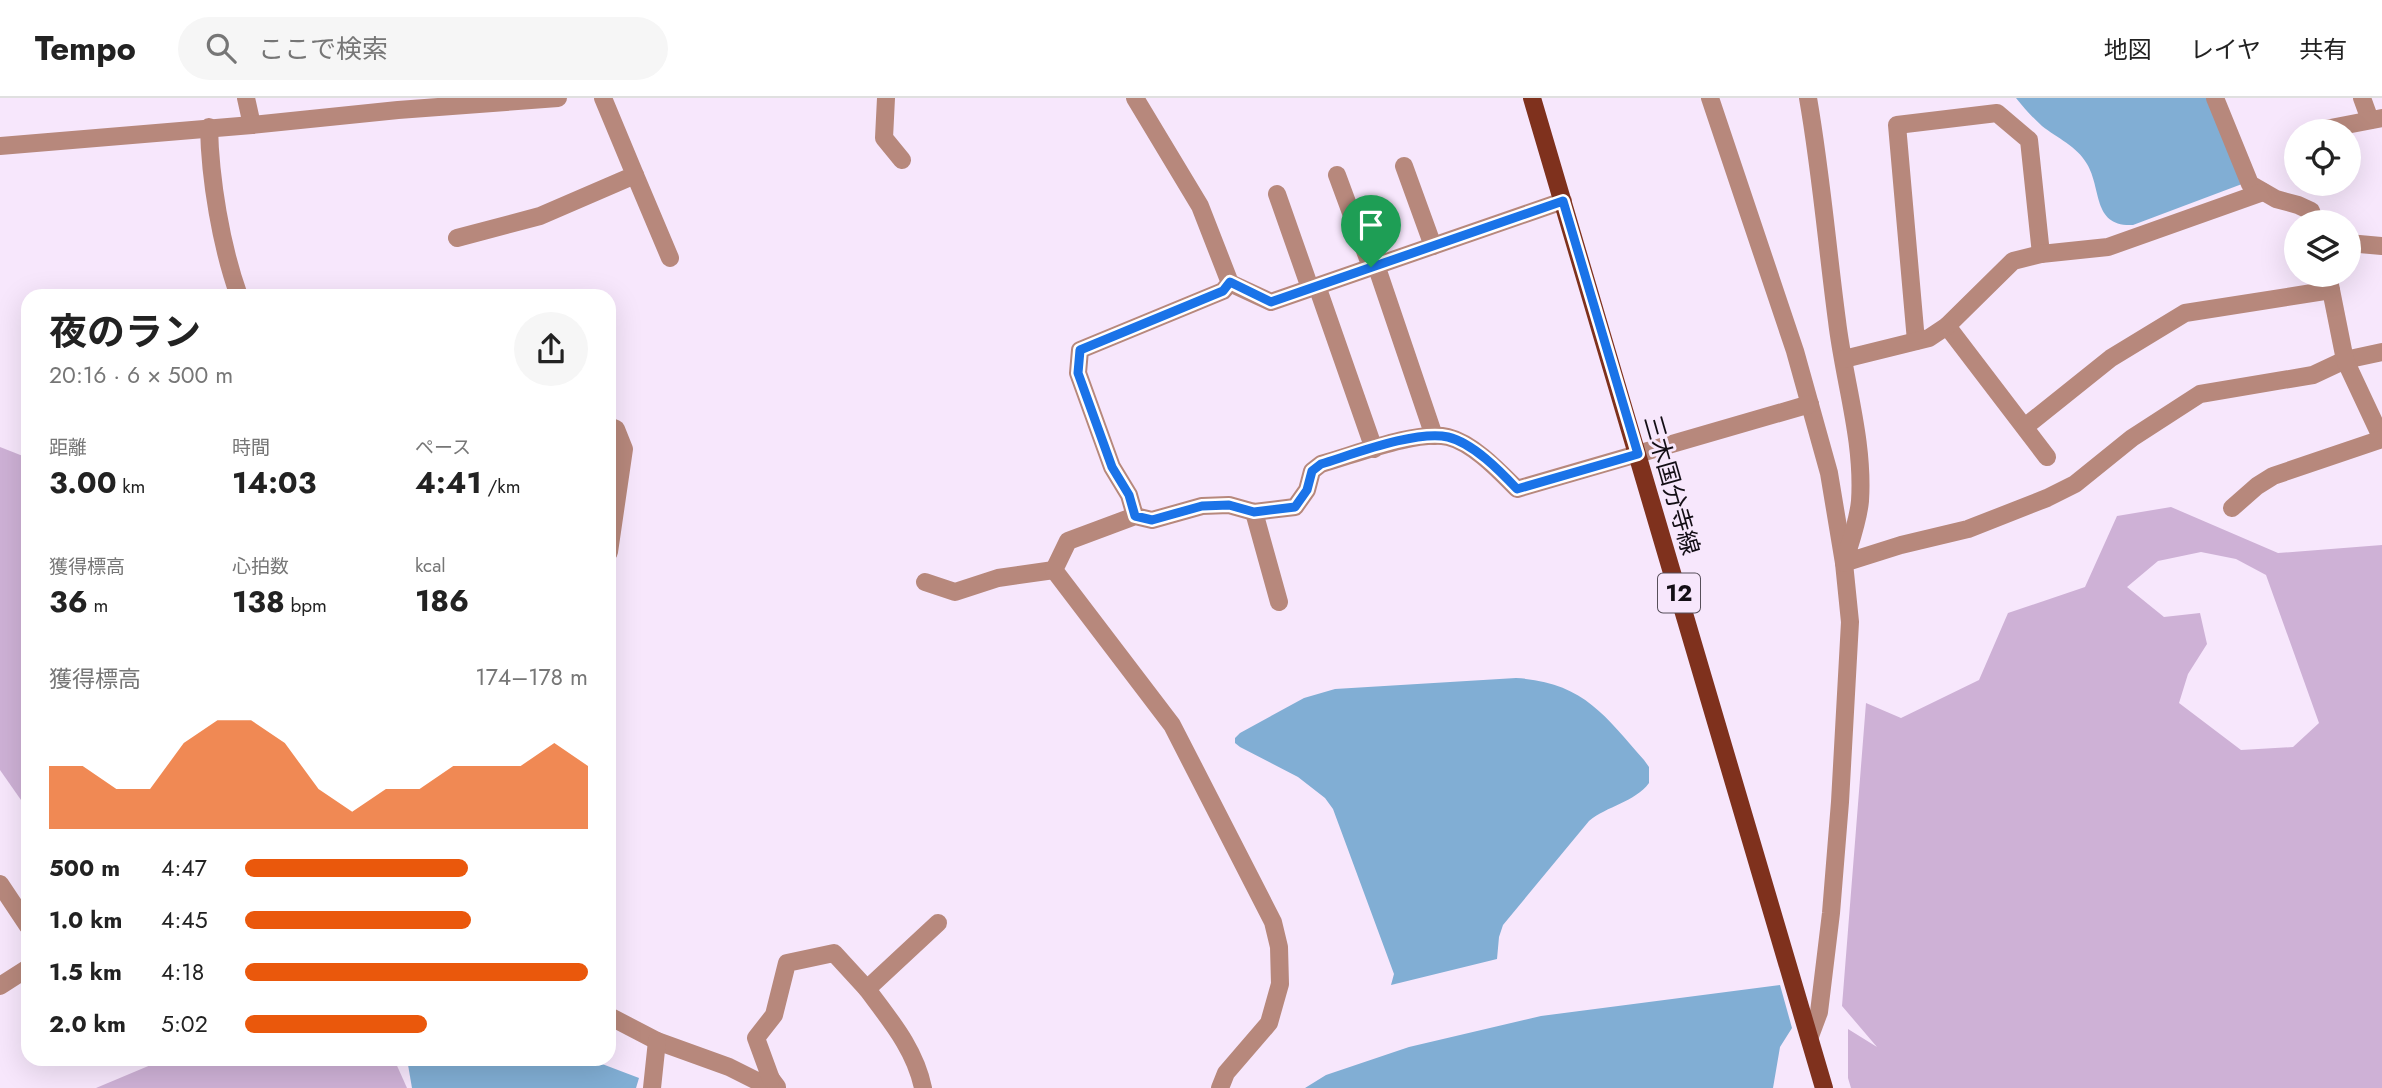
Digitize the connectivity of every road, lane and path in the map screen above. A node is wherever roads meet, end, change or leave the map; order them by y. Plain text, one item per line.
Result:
1 (246, 98) edge
2 (558, 98) edge
3 (603, 98) edge
4 (886, 98) edge
5 (1135, 98) edge
6 (1532, 98) edge
7 (1710, 98) edge
8 (1808, 98) edge
9 (2215, 98) edge
10 (2362, 98) edge
11 (398, 104) edge
12 (2376, 119) edge
13 (252, 125) junction
14 (209, 127) junction
15 (0, 146) edge
16 (902, 160) dead end
17 (1404, 166) dead end
18 (635, 175) junction
19 (1337, 175) dead end
20 (2263, 192) junction
21 (1277, 194) dead end
22 (1563, 201) junction
23 (2309, 210) edge
24 (457, 238) dead end
25 (2361, 244) edge
26 (1433, 246) junction
27 (2382, 246) edge
28 (2041, 254) junction
29 (670, 258) dead end
30 (1374, 266) junction
31 (1230, 282) junction
32 (1314, 287) junction
33 (2306, 287) edge
34 (2330, 287) edge
35 (237, 289) edge
36 (1947, 326) junction
37 (1916, 341) junction
38 (2382, 352) edge
39 (1844, 359) junction
40 (2345, 360) junction
41 (1810, 404) junction
42 (2026, 426) junction
43 (616, 431) edge
44 (1434, 436) junction
45 (2382, 439) edge
46 (1374, 449) junction
47 (1638, 454) junction
48 (2048, 457) dead end
49 (616, 504) edge
50 (2232, 508) dead end
51 (1254, 512) junction
52 (1135, 516) junction
53 (1844, 563) junction
54 (1054, 570) junction
55 (925, 582) dead end
56 (1279, 602) dead end
57 (0, 884) edge
58 (21, 916) edge
59 (939, 923) dead end
60 (21, 972) edge
61 (0, 986) edge
62 (867, 989) junction
63 (616, 1020) edge
64 (1810, 1035) junction
65 (657, 1041) junction
66 (774, 1084) edge
67 (652, 1088) edge
68 (923, 1088) edge
69 (1220, 1088) edge
70 (1824, 1088) edge

1 - 13 street
2 - 11 street
3 - 18 street
4 - 16 street
5 - 31 street
6 - 22 main road, 三木国分寺線 / 12
7 - 41 street
8 - 39 street
9 - 20 street
10 - 12 street
11 - 13 street
13 - 14 street
14 - 15 street
14 - 35 street
17 - 26 street
18 - 24 street
18 - 29 street
19 - 30 street
20 - 23 street
20 - 28 street
21 - 32 street
22 - 26 street
22 - 47 main road, 三木国分寺線 / 12
25 - 27 street
26 - 30 street
28 - 36 street
28 - 37 street
30 - 32 street
30 - 44 street
31 - 32 street
31 - 52 street
32 - 46 street
33 - 42 street
34 - 40 street
36 - 37 street
36 - 42 street
37 - 39 street
38 - 40 street
39 - 53 street
40 - 45 street
40 - 53 street
41 - 47 street
41 - 53 street
42 - 48 street
43 - 49 street
44 - 46 street
44 - 47 street
45 - 50 street
46 - 51 street
47 - 64 main road, 三木国分寺線 / 12
51 - 52 street
51 - 56 street
52 - 54 street
53 - 64 street
54 - 55 street
54 - 69 street
57 - 58 street
59 - 62 street
60 - 61 street
62 - 66 street
62 - 68 street
63 - 65 street
64 - 70 main road, 三木国分寺線 / 12
65 - 66 street
65 - 67 street

